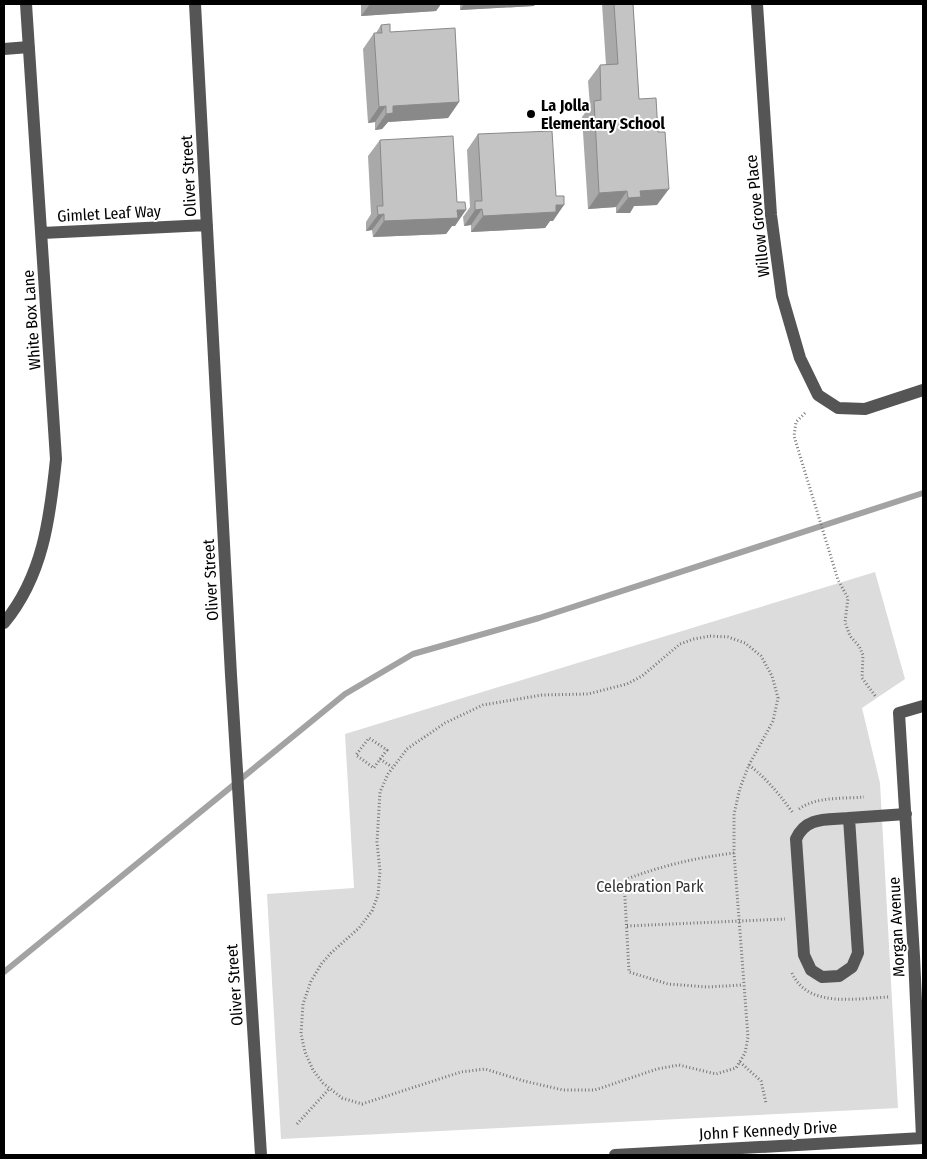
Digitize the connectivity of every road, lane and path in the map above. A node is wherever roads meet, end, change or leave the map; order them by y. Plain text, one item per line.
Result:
1 (26, 4) edge
2 (195, 4) edge
3 (757, 4) edge
4 (29, 47) junction
5 (4, 49) edge
6 (207, 225) junction
7 (42, 233) junction
8 (923, 390) edge
9 (805, 413) dead end
10 (4, 623) edge
11 (876, 698) dead end
12 (923, 706) edge
13 (380, 759) junction
14 (749, 765) junction
15 (392, 767) junction
16 (793, 814) dead end
17 (906, 814) junction
18 (849, 818) junction
19 (734, 853) junction
20 (786, 919) dead end
21 (738, 921) junction
22 (627, 926) junction
23 (919, 956) edge
24 (743, 986) junction
25 (740, 1062) junction
26 (330, 1088) junction
27 (766, 1103) dead end
28 (296, 1124) dead end
29 (922, 1138) edge
30 (261, 1155) edge
31 (615, 1155) edge

1 - 4 street, White Box Lane
2 - 6 street, Oliver Street
3 - 8 street, Willow Grove Place
4 - 5 street
4 - 7 street, White Box Lane
6 - 7 street, Gimlet Leaf Way
6 - 30 street, Oliver Street
7 - 10 street, White Box Lane
9 - 11 path
12 - 17 street, Morgan Avenue
13 - 13 path
13 - 15 path
14 - 15 path
14 - 16 path
14 - 19 path
15 - 26 path
17 - 18 street
17 - 23 street, Morgan Avenue
18 - 18 street
19 - 21 path
19 - 22 path
20 - 21 path
21 - 22 path
21 - 24 path
22 - 24 path
23 - 29 street, Morgan Avenue
24 - 25 path
25 - 26 path
25 - 27 path
26 - 28 path
29 - 31 street, John F Kennedy Drive

